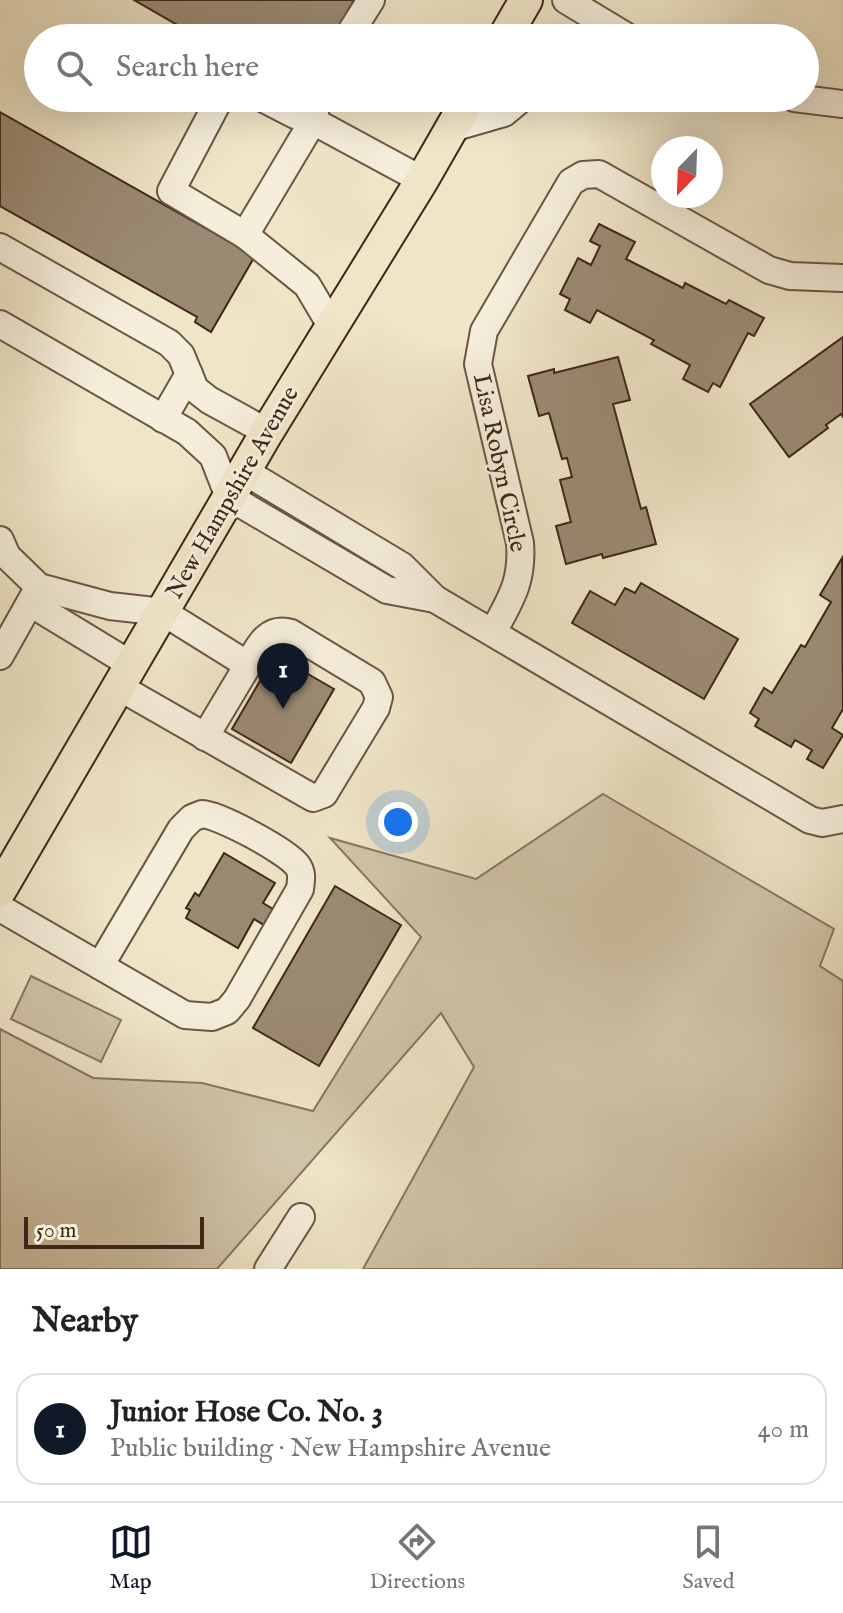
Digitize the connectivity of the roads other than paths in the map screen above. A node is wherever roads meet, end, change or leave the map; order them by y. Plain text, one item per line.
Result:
1 (371, 0) edge
2 (526, 0) edge
3 (566, 0) edge
4 (356, 24) edge
5 (512, 24) edge
6 (606, 24) edge
7 (819, 101) edge
8 (843, 104) edge
9 (213, 112) edge
10 (314, 112) edge
11 (320, 112) edge
12 (461, 112) edge
13 (505, 112) edge
14 (452, 128) junction
15 (422, 180) junction
16 (245, 235) junction
17 (0, 247) edge
18 (843, 278) edge
19 (0, 324) edge
20 (332, 327) junction
21 (189, 374) junction
22 (163, 419) junction
23 (267, 432) junction
24 (237, 484) junction
25 (0, 540) edge
26 (35, 595) junction
27 (163, 612) junction
28 (493, 632) junction
29 (0, 656) edge
30 (248, 665) junction
31 (125, 676) junction
32 (205, 737) junction
33 (843, 819) edge
34 (0, 890) edge
35 (0, 908) edge
36 (100, 966) junction
37 (301, 1217) dead end
38 (268, 1269) edge

1 - 4 street
2 - 5 main road
3 - 6 street
7 - 8 street
9 - 16 street
10 - 16 street
11 - 15 street
12 - 14 main road, New Hampshire Avenue
13 - 14 street
14 - 15 main road, New Hampshire Avenue
15 - 20 main road, New Hampshire Avenue
16 - 20 street
17 - 21 street
18 - 28 street, Lisa Robyn Circle
19 - 22 street
20 - 23 main road, New Hampshire Avenue
21 - 22 street
21 - 23 street
22 - 24 street
23 - 24 main road, New Hampshire Avenue
24 - 27 main road, New Hampshire Avenue
24 - 28 street
25 - 26 street
26 - 27 street
26 - 29 street
26 - 31 street
27 - 30 street
27 - 31 main road, New Hampshire Avenue
28 - 33 street
30 - 32 street
30 - 32 street
31 - 32 street
31 - 34 main road, New Hampshire Avenue
35 - 36 street
36 - 36 street
37 - 38 street

